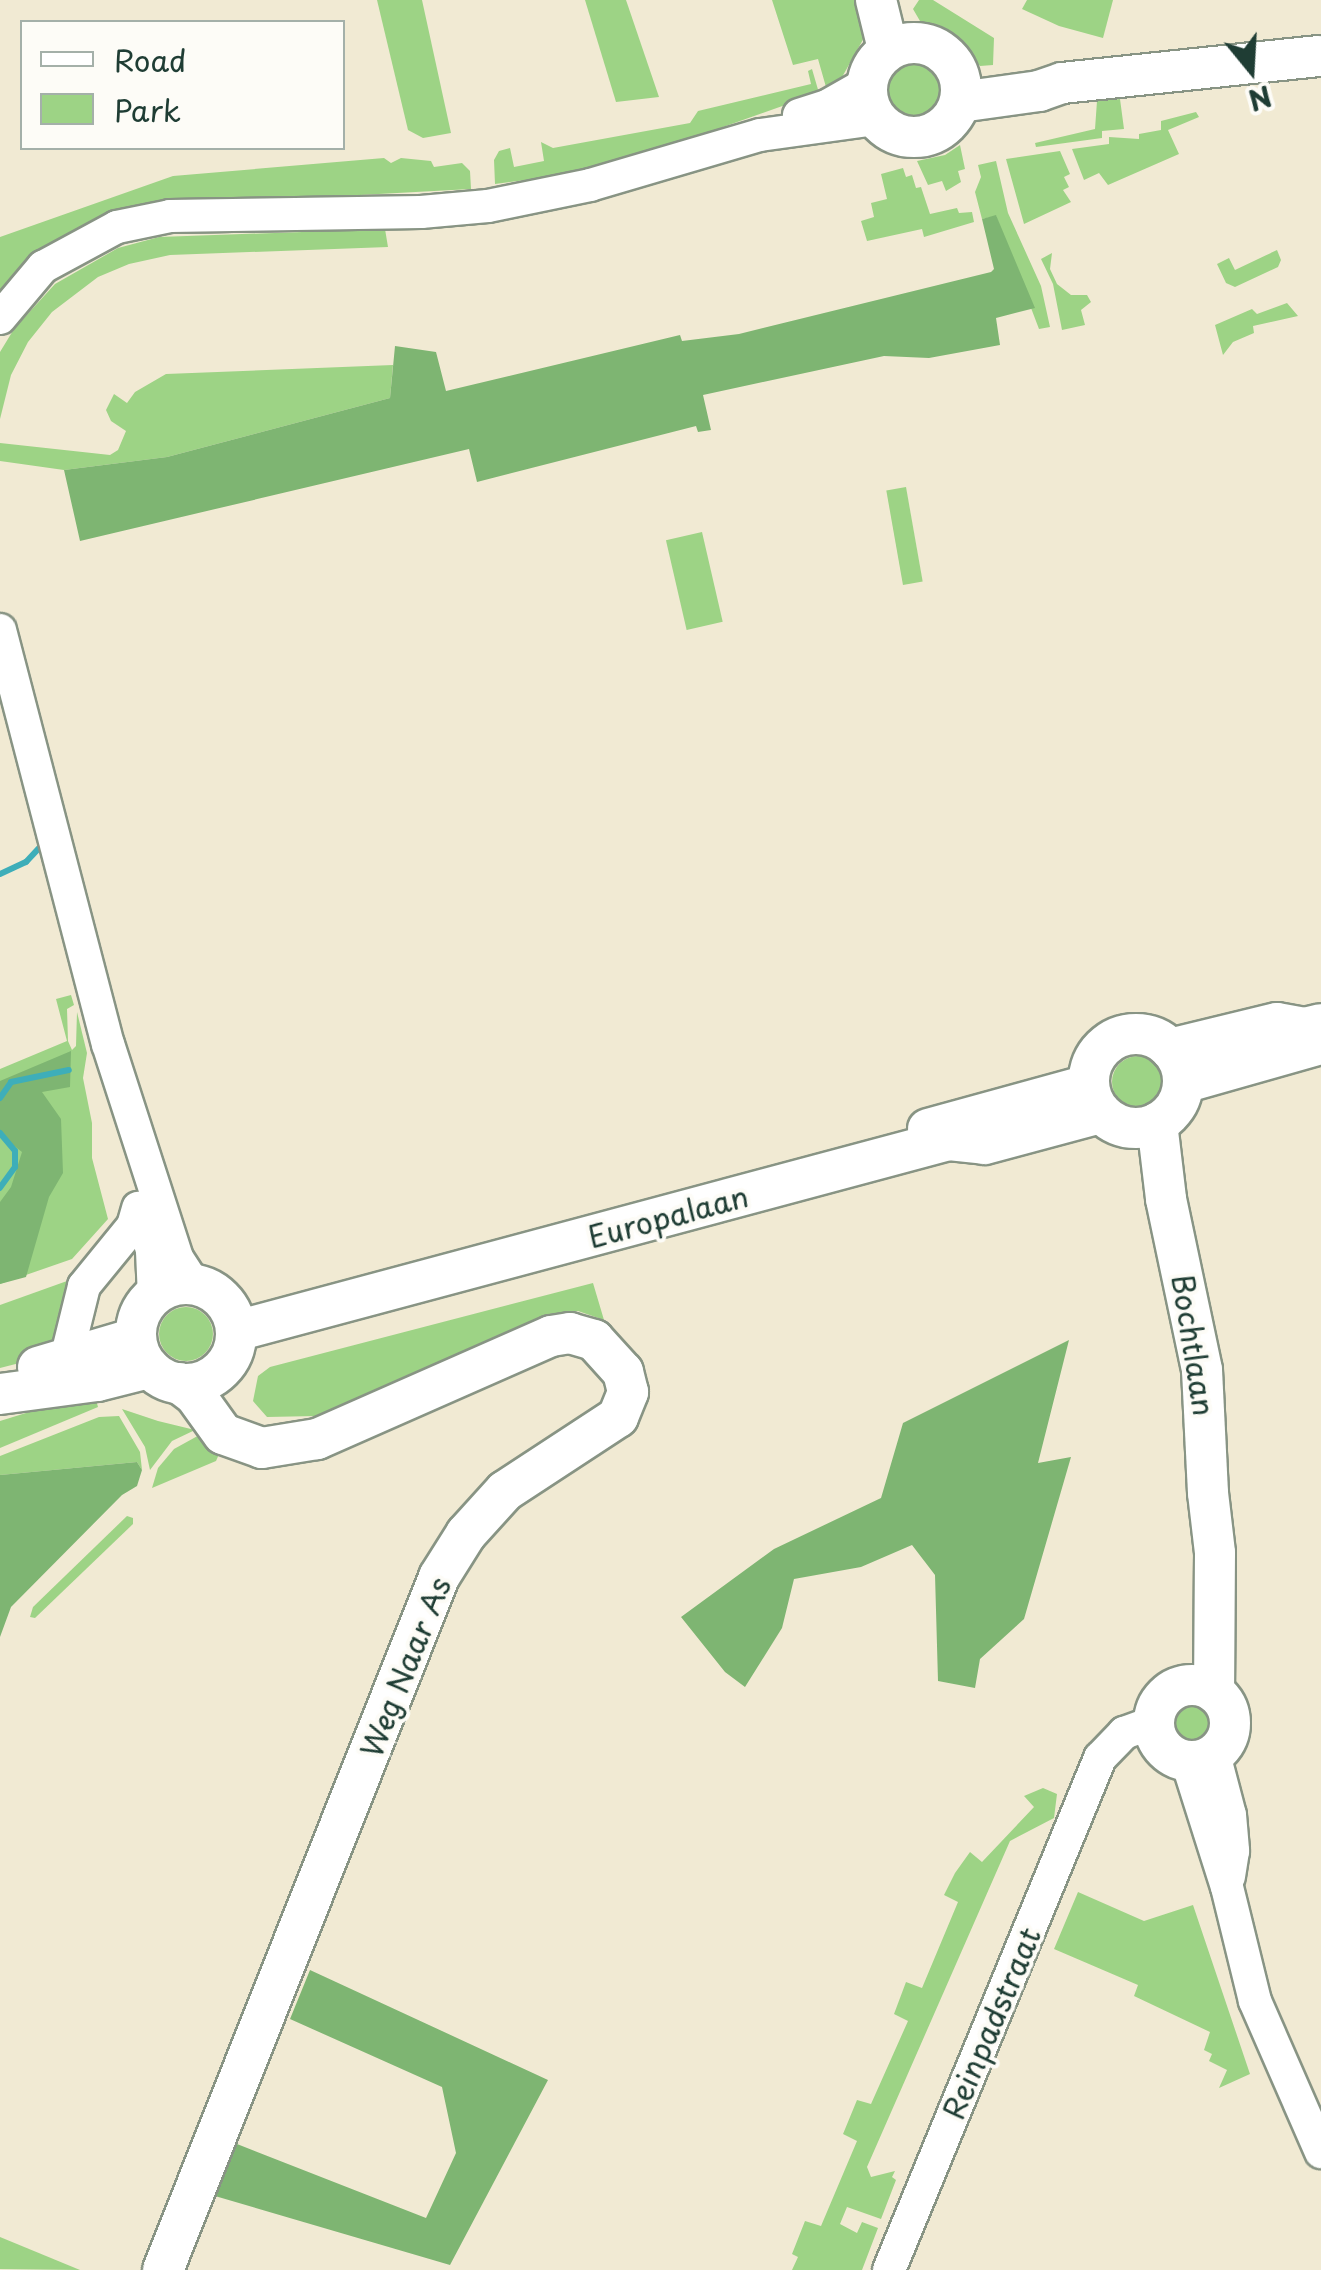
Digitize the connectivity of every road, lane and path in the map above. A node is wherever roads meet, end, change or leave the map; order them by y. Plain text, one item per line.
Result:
1 (876, 0) edge
2 (898, 0) edge
3 (902, 46) junction
4 (1320, 46) edge
5 (960, 89) junction
6 (871, 101) junction
7 (0, 318) edge
8 (0, 630) edge
9 (1321, 1024) edge
10 (108, 1044) junction
11 (1321, 1044) edge
12 (1176, 1066) junction
13 (1120, 1112) junction
14 (138, 1208) junction
15 (194, 1284) junction
16 (154, 1296) junction
17 (234, 1322) junction
18 (66, 1359) junction
19 (155, 1363) junction
20 (222, 1370) junction
21 (0, 1377) edge
22 (0, 1394) edge
23 (335, 1427) junction
24 (1196, 1690) junction
25 (1179, 1745) junction
26 (1321, 2152) edge
27 (163, 2270) edge
28 (889, 2270) edge

1 - 3 main road
2 - 3 main road
3 - 5 main road
3 - 6 main road
4 - 5 main road
5 - 6 main road
6 - 7 street
8 - 10 street
9 - 12 main road
10 - 14 street
10 - 15 street
11 - 12 main road
12 - 13 main road
12 - 13 main road
13 - 17 main road, Europalaan
13 - 24 main road, Bochtlaan
14 - 16 street
14 - 18 street
15 - 16 main road
15 - 17 main road
16 - 19 main road
17 - 20 main road
18 - 19 main road
18 - 21 main road
19 - 20 main road
19 - 22 main road
19 - 23 main road, Weg Naar As
20 - 23 main road, Weg Naar As
23 - 27 main road, Weg Naar As
24 - 25 main road
24 - 25 main road, Bochtlaan
25 - 26 street
25 - 28 street, Reinpadstraat

